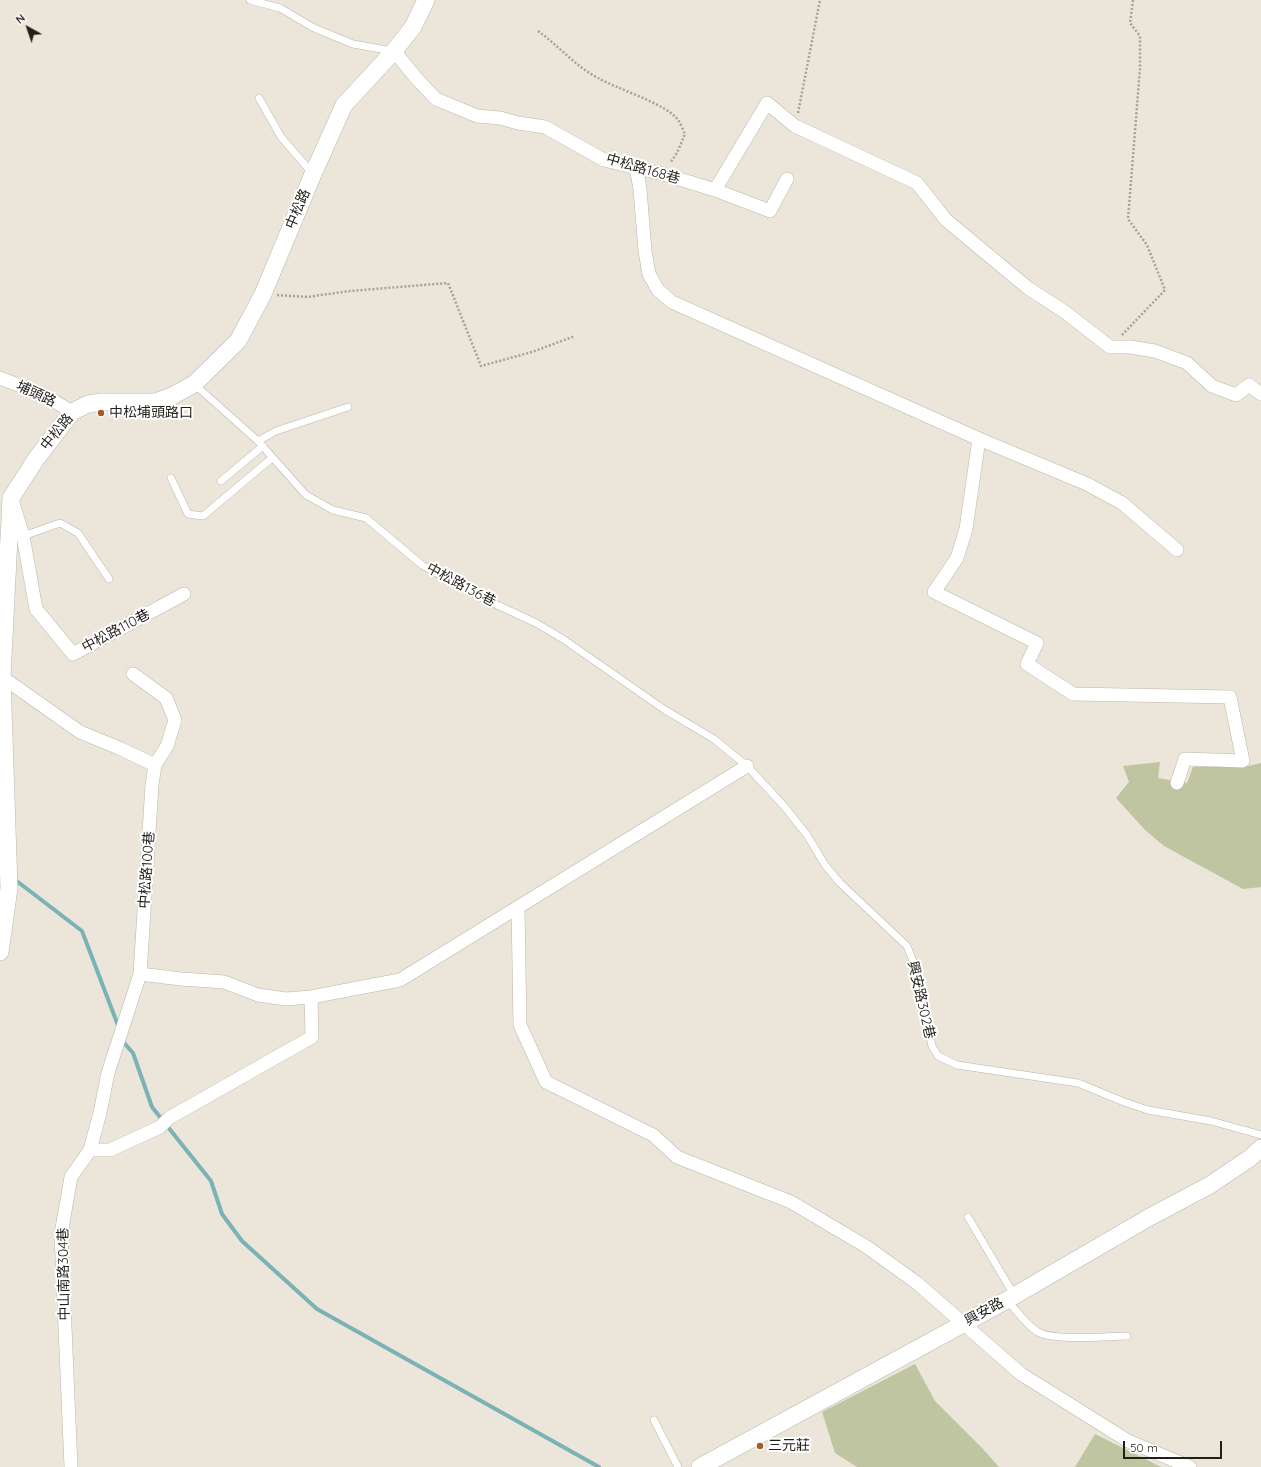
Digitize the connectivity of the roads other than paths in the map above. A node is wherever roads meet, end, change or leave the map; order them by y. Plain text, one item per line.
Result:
1 (250, 0) edge
2 (426, 0) edge
3 (394, 51) junction
4 (259, 98) dead end
5 (636, 167) junction
6 (313, 174) junction
7 (787, 179) dead end
8 (715, 190) junction
9 (0, 378) edge
10 (194, 384) junction
11 (1261, 394) edge
12 (348, 407) dead end
13 (72, 412) junction
14 (979, 439) junction
15 (260, 443) junction
16 (272, 458) junction
17 (171, 478) dead end
18 (221, 481) dead end
19 (5, 504) edge
20 (24, 536) junction
21 (1177, 550) dead end
22 (109, 579) dead end
23 (184, 594) dead end
24 (133, 674) dead end
25 (2, 677) junction
26 (155, 765) junction
27 (747, 766) junction
28 (1177, 783) dead end
29 (3, 785) edge
30 (518, 907) junction
31 (0, 952) edge
32 (140, 974) junction
33 (311, 997) junction
34 (1261, 1135) edge
35 (1261, 1148) edge
36 (90, 1150) junction
37 (968, 1216) dead end
38 (1010, 1297) junction
39 (963, 1323) junction
40 (1127, 1336) dead end
41 (654, 1420) dead end
42 (71, 1467) edge
43 (678, 1467) edge
44 (700, 1467) edge
45 (1190, 1467) edge

1 - 3 lane
2 - 3 street, 中松路
3 - 5 street, 中松路168巷
3 - 6 street, 中松路
4 - 6 lane
5 - 8 street, 中松路168巷
5 - 14 street
6 - 10 street, 中松路
7 - 8 street, 中松路168巷
8 - 11 street
9 - 13 street, 埔頭路
10 - 13 street, 中松路
10 - 15 lane, 中松路136巷
12 - 15 lane
13 - 19 street, 中松路
14 - 21 street
14 - 28 street
15 - 16 lane, 中松路136巷
15 - 18 lane
16 - 17 lane
16 - 27 lane, 中松路136巷
19 - 20 street, 中松路110巷
19 - 25 street, 中松路
20 - 22 lane
20 - 23 street, 中松路110巷
24 - 26 street, 中松路100巷
25 - 26 street
25 - 29 street, 中松路
26 - 32 street, 中松路100巷
27 - 30 street
27 - 34 lane, 興安路302巷
29 - 31 street, 中松路
30 - 33 street
30 - 39 street
32 - 33 street
32 - 36 street, 中山南路304巷
33 - 36 street
35 - 38 street, 興安路
36 - 42 street, 中山南路304巷
37 - 38 lane
38 - 39 street, 興安路
38 - 40 lane
39 - 44 street, 興安路
39 - 45 street
41 - 43 lane

